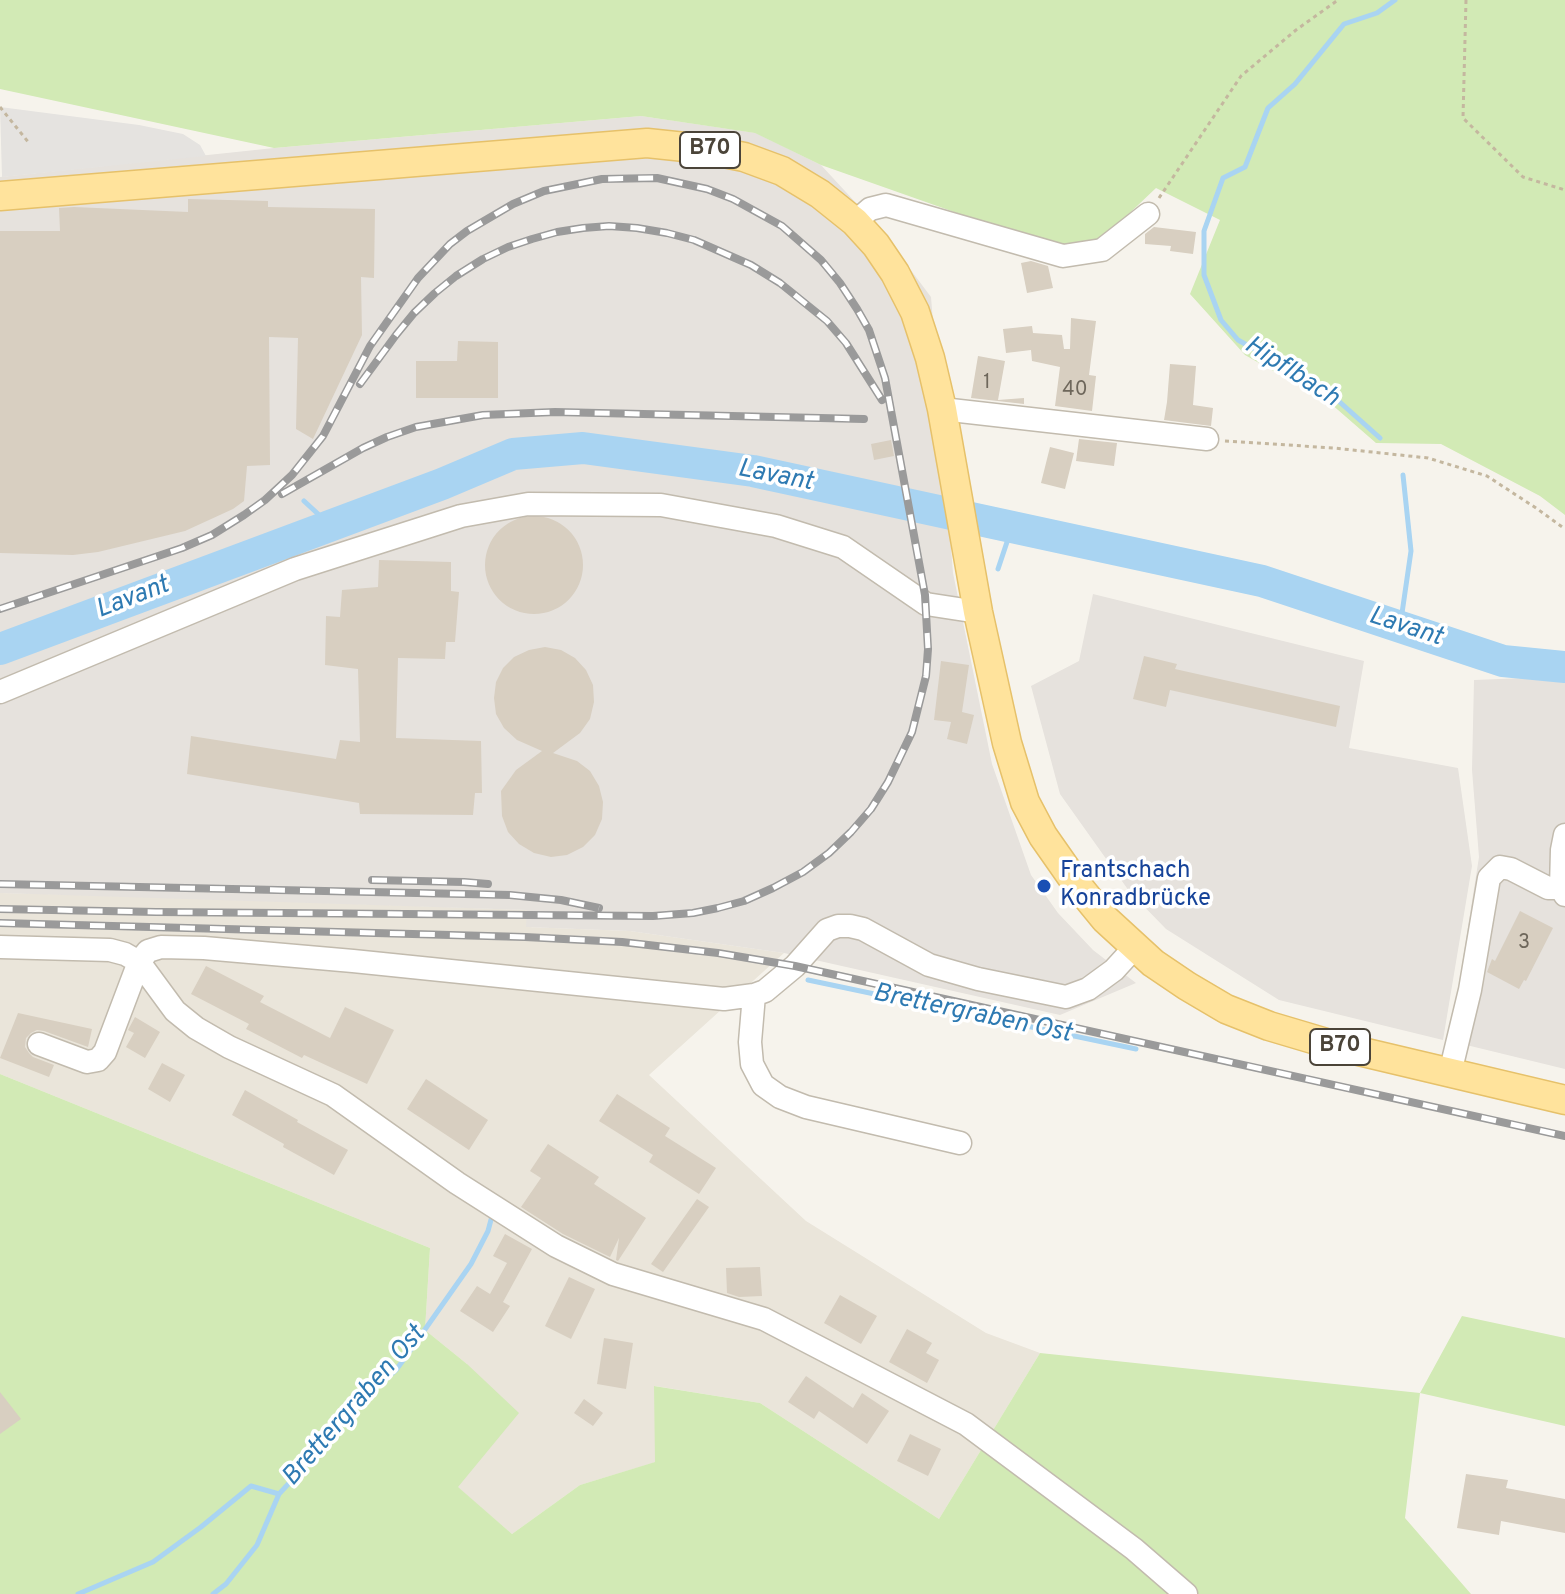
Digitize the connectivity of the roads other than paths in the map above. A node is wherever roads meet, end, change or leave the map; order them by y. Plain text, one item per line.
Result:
1 (0, 196) edge
2 (1148, 214) road end
3 (855, 222) junction
4 (942, 409) junction
5 (1207, 439) road end
6 (978, 612) junction
7 (0, 692) edge
8 (1565, 835) edge
9 (1563, 891) edge
10 (0, 947) edge
11 (1135, 947) junction
12 (139, 962) junction
13 (754, 995) junction
14 (39, 1044) dead end
15 (1450, 1073) junction
16 (1565, 1100) edge
17 (960, 1143) dead end
18 (1186, 1594) edge

1 - 3 main road, B70
2 - 3 street
3 - 4 main road, B70
4 - 5 street
4 - 6 main road, B70
6 - 7 street
6 - 11 main road, B70
8 - 9 street
9 - 15 street
10 - 12 street
11 - 13 street
11 - 15 main road, B70
12 - 13 street
12 - 14 street
12 - 18 street
13 - 17 street
15 - 16 main road, B70

